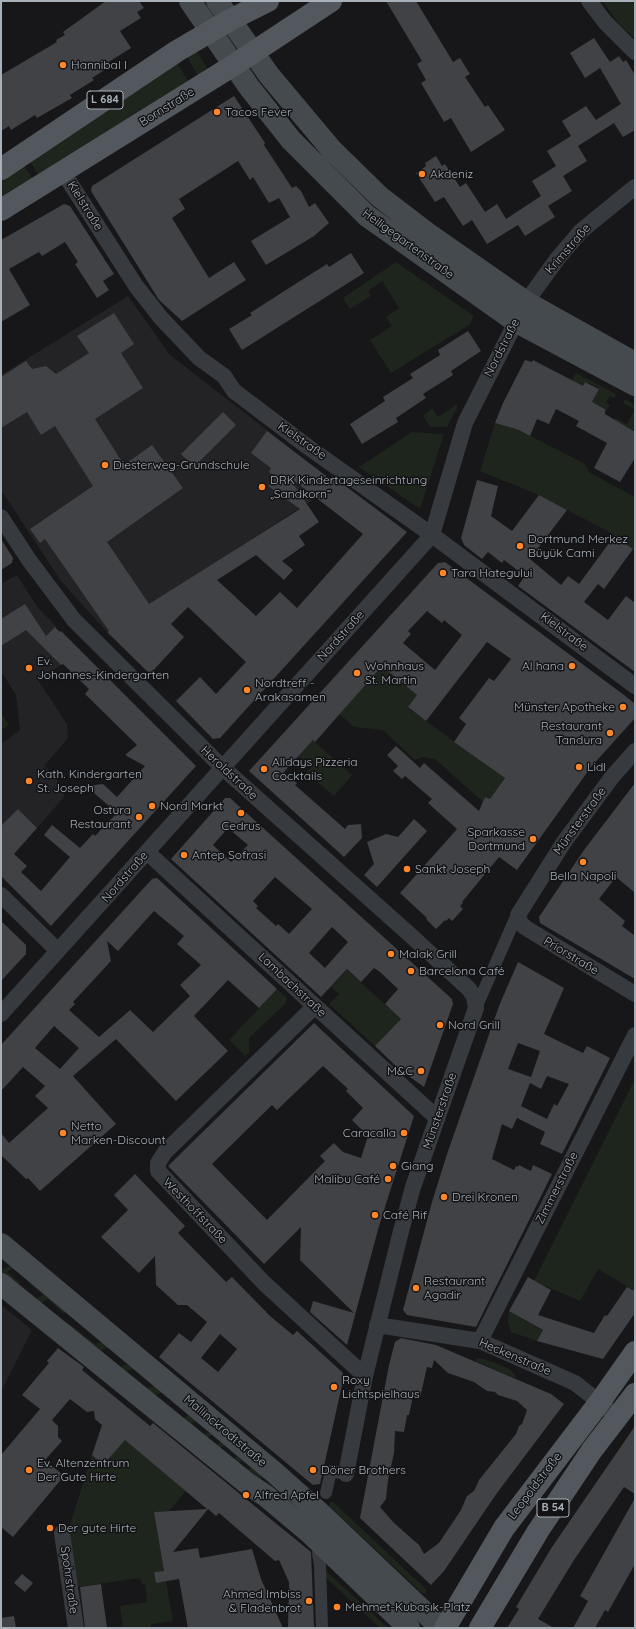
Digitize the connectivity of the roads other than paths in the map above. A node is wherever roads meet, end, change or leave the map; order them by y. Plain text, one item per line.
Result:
1 (190, 1) edge
2 (217, 1) edge
3 (268, 1) edge
4 (331, 1) edge
5 (589, 1) edge
6 (230, 20) junction
7 (210, 32) junction
8 (635, 52) edge
9 (253, 53) junction
10 (234, 65) junction
11 (1, 169) edge
12 (63, 172) junction
13 (635, 187) edge
14 (1, 210) edge
15 (526, 302) junction
16 (515, 321) junction
17 (635, 363) edge
18 (635, 385) edge
19 (1, 517) edge
20 (432, 535) junction
21 (635, 686) edge
22 (635, 751) edge
23 (222, 767) junction
24 (147, 852) junction
25 (1, 895) edge
26 (519, 910) junction
27 (58, 951) junction
28 (635, 994) edge
29 (315, 1006) junction
30 (476, 1008) junction
31 (1, 1014) edge
32 (635, 1035) edge
33 (437, 1118) junction
34 (1, 1244) edge
35 (1, 1284) edge
36 (377, 1325) junction
37 (480, 1341) junction
38 (635, 1352) edge
39 (365, 1376) junction
40 (635, 1394) edge
41 (599, 1402) junction
42 (618, 1416) junction
43 (275, 1473) junction
44 (346, 1474) joint
45 (260, 1492) junction
46 (326, 1493) dead end
47 (62, 1533) dead end
48 (318, 1553) dead end
49 (76, 1628) edge
50 (322, 1628) edge
51 (409, 1628) edge
52 (441, 1628) edge
53 (445, 1628) edge
54 (480, 1628) edge

1 - 7 main road, Heiligegartenstraße
2 - 6 main road, Heiligegartenstraße
3 - 6 main road, L 684
4 - 9 main road, Bornstraße
5 - 8 street
6 - 7 main road, L 684
6 - 9 main road, Heiligegartenstraße
7 - 10 main road, Heiligegartenstraße
7 - 11 main road, L 684
9 - 10 main road, Bornstraße
9 - 15 main road, Heiligegartenstraße
10 - 12 main road, Bornstraße
10 - 16 main road, Heiligegartenstraße
12 - 14 main road, Bornstraße
12 - 20 street, Kielstraße
13 - 15 street, Krimstraße
15 - 16 street, Nordstraße
15 - 17 main road, Heiligegartenstraße
16 - 18 main road, Heiligegartenstraße
16 - 20 street, Nordstraße
19 - 23 street, Heroldstraße
20 - 21 street, Kielstraße
20 - 23 street, Nordstraße
22 - 26 street, Münsterstraße
23 - 24 street, Nordstraße
23 - 30 street, Heroldstraße
24 - 27 street, Nordstraße
24 - 29 street, Lambachstraße
25 - 27 street
26 - 28 street, Priorstraße
26 - 30 street, Münsterstraße
27 - 31 street, Nordstraße
29 - 33 street, Lambachstraße
29 - 39 street, Westhoffstraße
30 - 33 street, Münsterstraße
32 - 37 street, Zimmerstraße
33 - 36 street, Münsterstraße
34 - 43 main road, Mallinckrodtstraße
35 - 45 main road
36 - 37 street, Heckenstraße
36 - 39 street, Münsterstraße
37 - 41 street, Heckenstraße
38 - 41 main road, Leopoldstraße / B 54
39 - 44 street, Münsterstraße
40 - 42 main road, B 54
41 - 42 street, Heckenstraße
41 - 53 main road, Leopoldstraße / B 54
42 - 54 main road, B 54
43 - 45 main road
43 - 52 main road, Mallinckrodtstraße
44 - 46 street, Münsterstraße
45 - 51 main road
47 - 49 street, Spohrstraße
48 - 50 street

